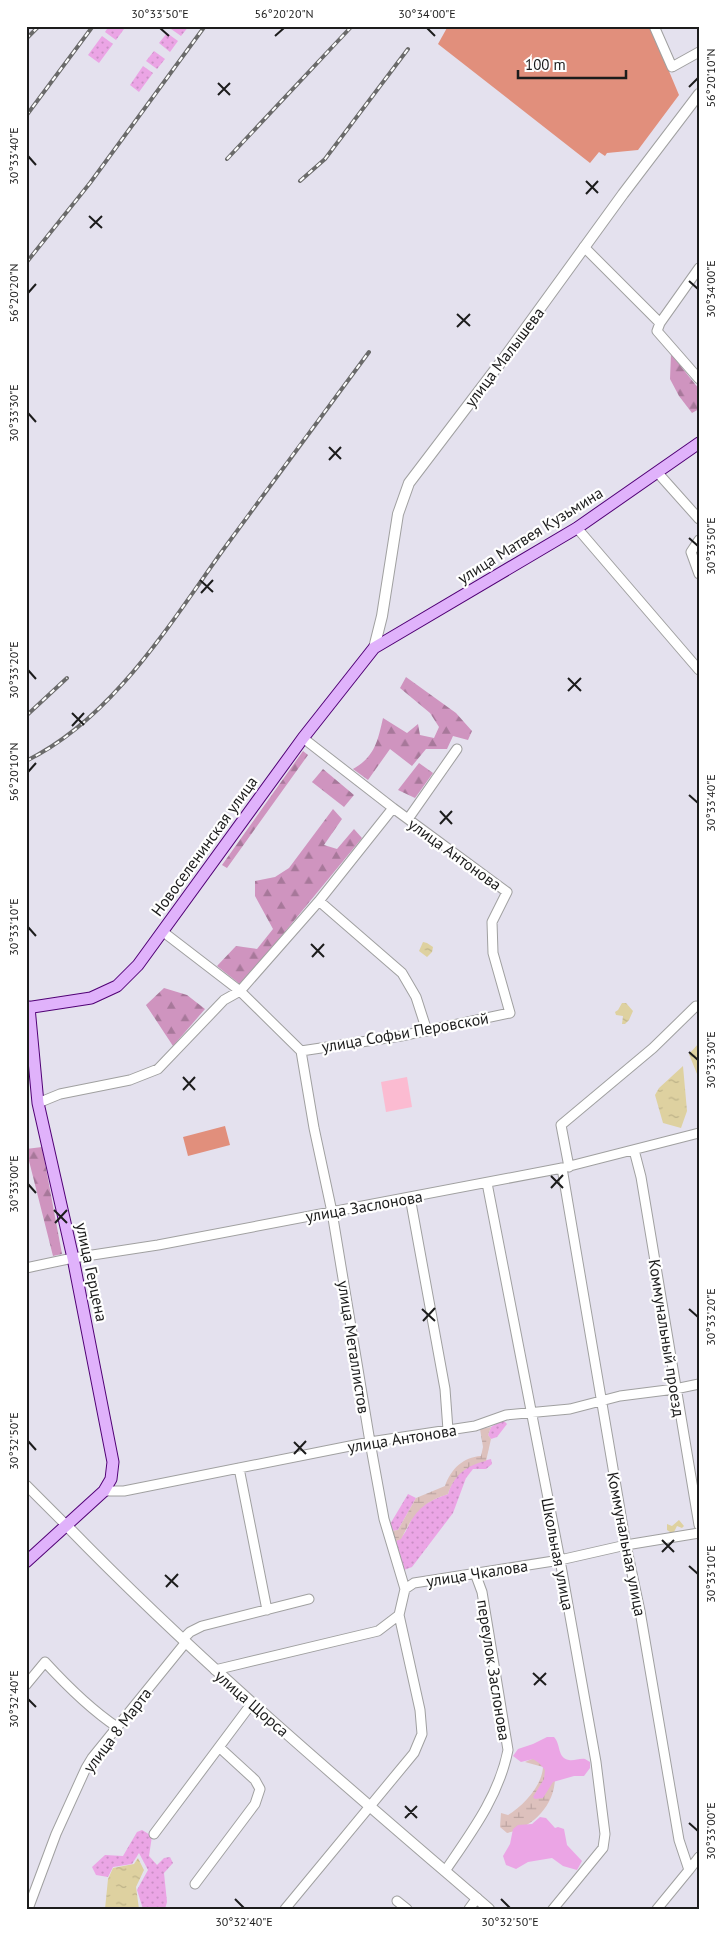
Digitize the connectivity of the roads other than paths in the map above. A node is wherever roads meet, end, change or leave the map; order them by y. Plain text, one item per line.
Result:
1 (654, 26) edge
2 (699, 52) edge
3 (699, 94) edge
4 (584, 247) junction
5 (699, 268) edge
6 (660, 323) junction
7 (699, 379) edge
8 (699, 443) edge
9 (658, 472) junction
10 (699, 519) edge
11 (577, 528) junction
12 (699, 540) edge
13 (699, 574) edge
14 (374, 648) junction
15 (699, 670) edge
16 (303, 738) junction
17 (457, 749) dead end
18 (393, 808) junction
19 (408, 819) junction
20 (319, 901) junction
21 (162, 931) junction
22 (240, 991) junction
23 (696, 1006) dead end
24 (28, 1008) edge
25 (510, 1013) joint
26 (427, 1031) junction
27 (301, 1051) junction
28 (38, 1103) junction
29 (699, 1133) edge
30 (634, 1150) junction
31 (565, 1168) junction
32 (487, 1183) junction
33 (410, 1197) junction
34 (332, 1212) junction
35 (74, 1258) junction
36 (26, 1268) edge
37 (699, 1384) edge
38 (676, 1389) junction
39 (601, 1401) junction
40 (532, 1412) junction
41 (448, 1430) junction
42 (370, 1442) junction
43 (239, 1468) junction
44 (26, 1485) edge
45 (104, 1491) junction
46 (699, 1525) edge
47 (67, 1526) junction
48 (699, 1533) edge
49 (626, 1544) junction
50 (560, 1560) junction
51 (26, 1562) edge
52 (475, 1573) junction
53 (405, 1589) junction
54 (309, 1599) dead end
55 (267, 1610) junction
56 (399, 1615) junction
57 (184, 1641) junction
58 (215, 1670) junction
59 (26, 1684) edge
60 (252, 1703) junction
61 (117, 1727) junction
62 (219, 1747) junction
63 (370, 1805) junction
64 (154, 1834) dead end
65 (699, 1857) edge
66 (689, 1870) junction
67 (446, 1871) junction
68 (195, 1884) dead end
69 (476, 1898) junction
70 (397, 1901) dead end
71 (28, 1909) edge
72 (285, 1909) edge
73 (407, 1909) edge
74 (469, 1909) edge
75 (489, 1909) edge
76 (553, 1909) edge
77 (657, 1909) edge

1 - 2 street
3 - 4 street, улица Малышева
4 - 6 street
4 - 14 street, улица Малышева
5 - 6 street
6 - 7 street
8 - 9 main road, улица Матвея Кузьмина
9 - 10 street
9 - 11 main road, улица Матвея Кузьмина
11 - 14 main road, улица Матвея Кузьмина
11 - 15 street
12 - 13 street
14 - 16 main road, Новоселенинская улица
16 - 18 street, улица Антонова
16 - 21 main road, Новоселенинская улица
17 - 19 street
18 - 19 street, улица Антонова
18 - 20 street
19 - 25 street, улица Антонова
20 - 22 street
20 - 26 street
21 - 22 street
21 - 24 main road, Новоселенинская улица
22 - 27 street
22 - 28 street
23 - 31 street, Коммунальная улица
24 - 28 main road, улица Герцена
25 - 26 street, улица Софьи Перовской
26 - 27 street, улица Софьи Перовской
27 - 34 street, улица Металлистов
28 - 35 main road, улица Герцена
29 - 30 street, улица Заслонова
30 - 31 street, улица Заслонова
30 - 38 street, Коммунальный проезд
31 - 32 street, улица Заслонова
31 - 39 street, Коммунальная улица
32 - 33 street, улица Заслонова
32 - 40 street, Школьная улица
33 - 34 street, улица Заслонова
33 - 41 street
34 - 35 street, улица Заслонова
34 - 42 street, улица Металлистов
35 - 36 street, улица Заслонова
35 - 45 main road, улица Герцена
37 - 38 street, улица Антонова
38 - 39 street, улица Антонова
38 - 46 street, Коммунальный проезд
39 - 40 street, улица Антонова
39 - 49 street, Коммунальная улица
40 - 41 street, улица Антонова
40 - 50 street, Школьная улица
41 - 42 street, улица Антонова
42 - 43 street, улица Антонова
42 - 53 street, улица Металлистов
43 - 45 street, улица Антонова
43 - 55 street
44 - 47 street, улица Щорса
45 - 47 main road, улица Герцена
47 - 51 main road, улица Герцена
47 - 57 street, улица Щорса
48 - 49 street, улица Чкалова
49 - 50 street, улица Чкалова
49 - 66 street, Коммунальная улица
50 - 52 street, улица Чкалова
50 - 76 street, Школьная улица
52 - 53 street, улица Чкалова
52 - 67 street, переулок Заслонова
53 - 56 street, улица Металлистов
54 - 55 street
55 - 57 street
56 - 58 street
56 - 63 street, улица Металлистов
57 - 58 street, улица Щорса
57 - 61 street, улица 8 Марта
58 - 60 street, улица Щорса
59 - 61 street
60 - 62 street
60 - 63 street, улица Щорса
61 - 71 street, улица 8 Марта
62 - 64 street
62 - 68 street
63 - 67 street, улица Щорса
63 - 72 street, улица Металлистов
65 - 66 street
66 - 77 street
67 - 69 street, улица Щорса
69 - 74 street
69 - 75 street, улица Щорса
70 - 73 street

